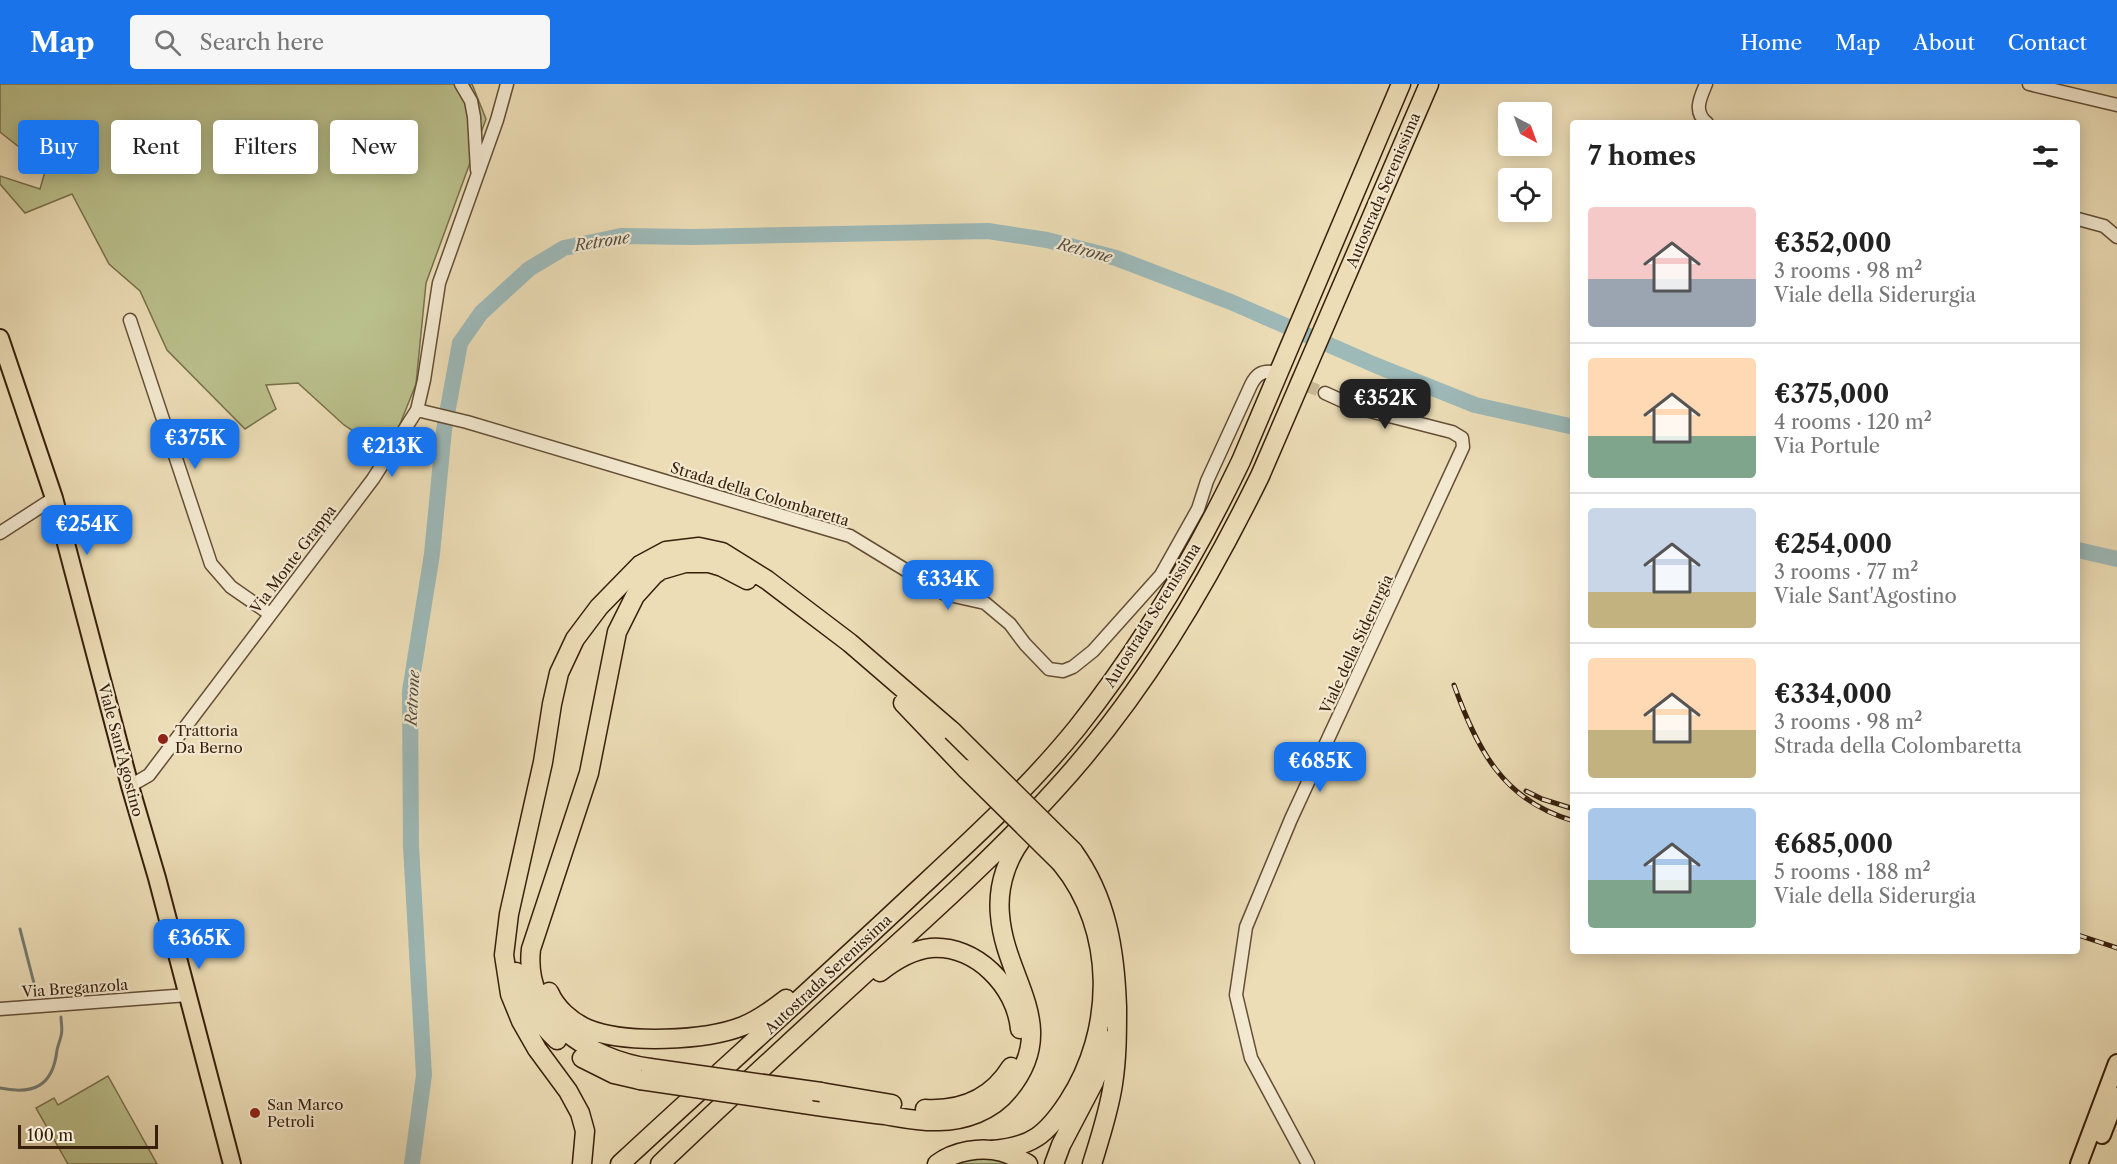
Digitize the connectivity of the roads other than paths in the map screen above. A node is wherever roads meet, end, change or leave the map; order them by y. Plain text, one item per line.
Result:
1 (461, 84) edge
2 (507, 84) edge
3 (1401, 84) edge
4 (1429, 84) edge
5 (1706, 84) edge
6 (2029, 84) edge
7 (2117, 105) edge
8 (1703, 120) edge
9 (477, 177) junction
10 (2080, 220) edge
11 (2117, 221) edge
12 (2104, 226) junction
13 (2117, 237) edge
14 (130, 320) dead end
15 (0, 338) edge
16 (1272, 372) dead end
17 (1325, 393) tunnel mouth
18 (417, 410) junction
19 (54, 498) junction
20 (0, 533) edge
21 (270, 614) junction
22 (1170, 641) junction
23 (130, 786) junction
24 (970, 841) junction
25 (1067, 857) junction
26 (548, 896) junction
27 (508, 914) junction
28 (1116, 988) junction
29 (188, 995) junction
30 (0, 1009) edge
31 (2117, 1063) edge
32 (645, 1074) junction
33 (2117, 1096) edge
34 (992, 1150) junction
35 (935, 1163) edge
36 (232, 1164) edge
37 (582, 1164) edge
38 (620, 1164) edge
39 (660, 1164) edge
40 (1028, 1164) edge
41 (1054, 1164) edge
42 (1092, 1164) edge
43 (1308, 1164) edge
44 (2079, 1164) edge
45 (2091, 1164) edge

1 - 9 street
2 - 9 street, Via Monte Grappa
3 - 24 highway, Autostrada Serenissima
4 - 22 highway, Autostrada Serenissima
5 - 8 street
6 - 7 street
9 - 18 street, Via Monte Grappa
10 - 12 street
11 - 12 street
12 - 13 street
14 - 21 street
15 - 19 main road, Viale Sant'Agostino
16 - 18 street, Strada della Colombaretta
17 - 43 street, Viale della Siderurgia
18 - 21 street, Via Monte Grappa
19 - 20 street
19 - 23 main road, Viale Sant'Agostino
21 - 23 street, Via Monte Grappa
22 - 32 highway, bridge
22 - 39 highway, Autostrada Serenissima
23 - 29 main road, Viale Sant'Agostino
24 - 26 highway
24 - 38 highway, Autostrada Serenissima
25 - 26 highway, bridge
25 - 27 highway, bridge
25 - 28 highway
25 - 34 highway
26 - 32 highway
27 - 32 highway
27 - 37 highway
28 - 41 highway
28 - 42 highway
29 - 30 street, Via Breganzola
29 - 36 main road, Viale Sant'Agostino
31 - 44 main road
32 - 39 highway, bridge
33 - 45 main road
34 - 35 highway
34 - 40 highway

